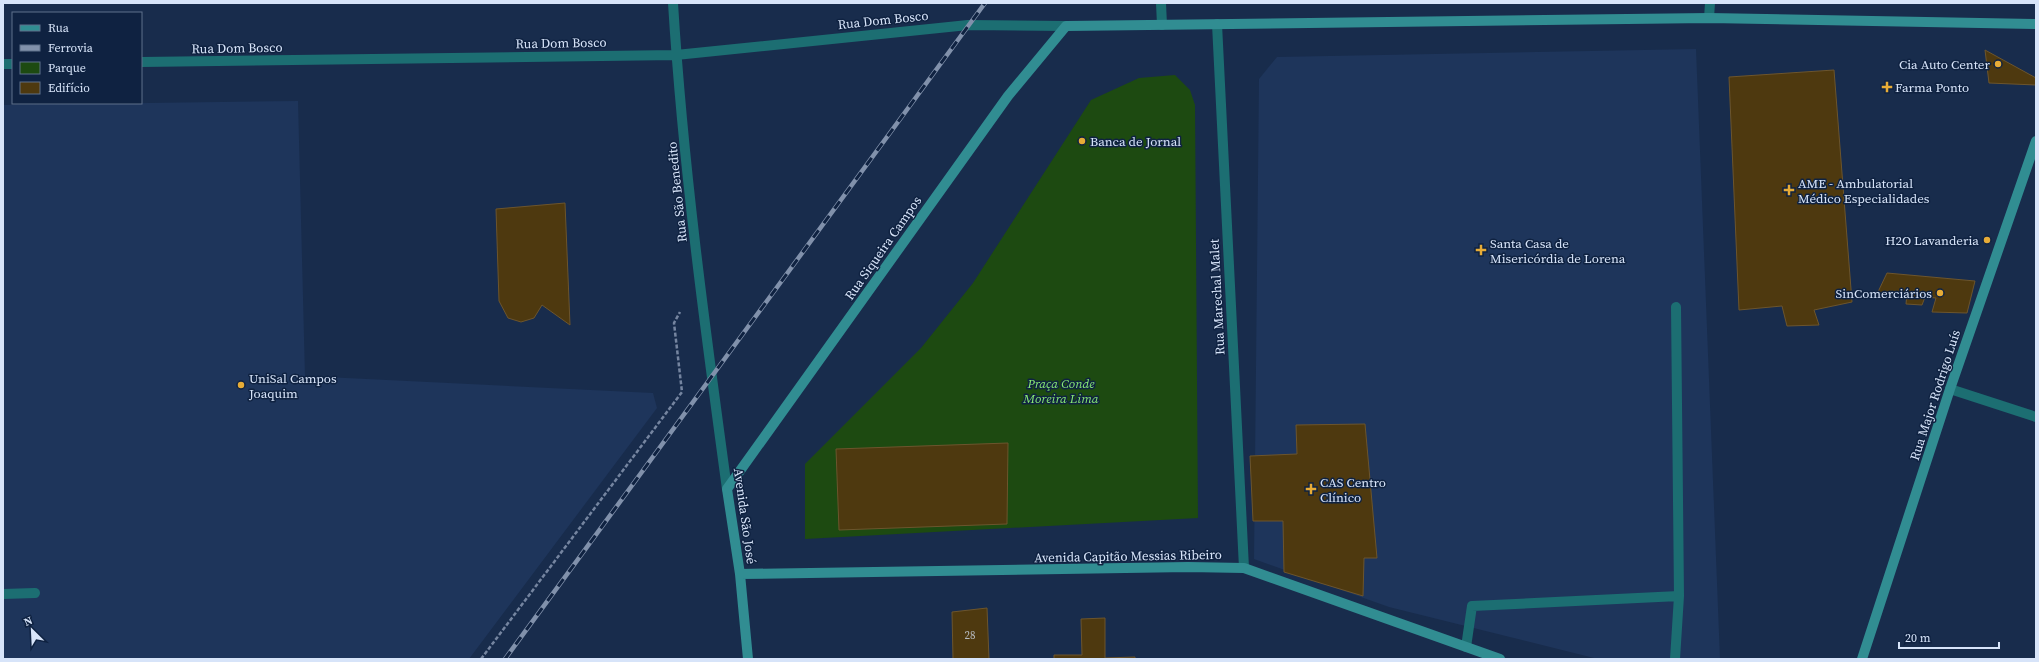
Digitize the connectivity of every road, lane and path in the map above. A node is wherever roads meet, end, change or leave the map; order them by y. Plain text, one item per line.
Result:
1 (673, 3) edge
2 (1161, 3) edge
3 (1710, 3) edge
4 (1709, 18) junction
5 (1217, 24) junction
6 (2036, 24) edge
7 (1162, 25) junction
8 (1066, 26) junction
9 (676, 55) junction
10 (142, 62) edge
11 (2036, 141) edge
12 (1676, 307) dead end
13 (681, 310) dead end
14 (712, 377) joint
15 (1950, 390) junction
16 (2036, 417) edge
17 (727, 489) junction
18 (1244, 568) junction
19 (740, 574) junction
20 (35, 592) dead end
21 (3, 594) edge
22 (1678, 596) junction
23 (1466, 647) junction
24 (481, 659) edge
25 (748, 659) edge
26 (1500, 659) edge
27 (1675, 659) edge
28 (1862, 659) edge

1 - 9 street, Rua São Benedito
2 - 7 street
3 - 4 street
4 - 5 main road, Rua Dom Bosco
4 - 6 main road, Rua Dom Bosco
5 - 7 main road, Rua Dom Bosco
5 - 18 street, Rua Marechal Malet
7 - 8 main road, Rua Dom Bosco
8 - 9 street, Rua Dom Bosco
8 - 17 main road, Rua Siqueira Campos
9 - 10 street, Rua Dom Bosco
9 - 14 street, Rua São Benedito
11 - 15 main road, Rua Major Rodrigo Luís
12 - 22 street
13 - 24 path
14 - 17 street, Avenida São José
15 - 16 street
15 - 28 main road, Rua Major Rodrigo Luís
17 - 19 main road, Avenida São José
18 - 19 main road, Avenida Capitão Messias Ribeiro
18 - 23 main road, Avenida Capitão Messias Ribeiro
19 - 25 main road, Avenida São José
20 - 21 street
22 - 23 street
22 - 27 street
23 - 26 main road, Avenida Capitão Messias Ribeiro

